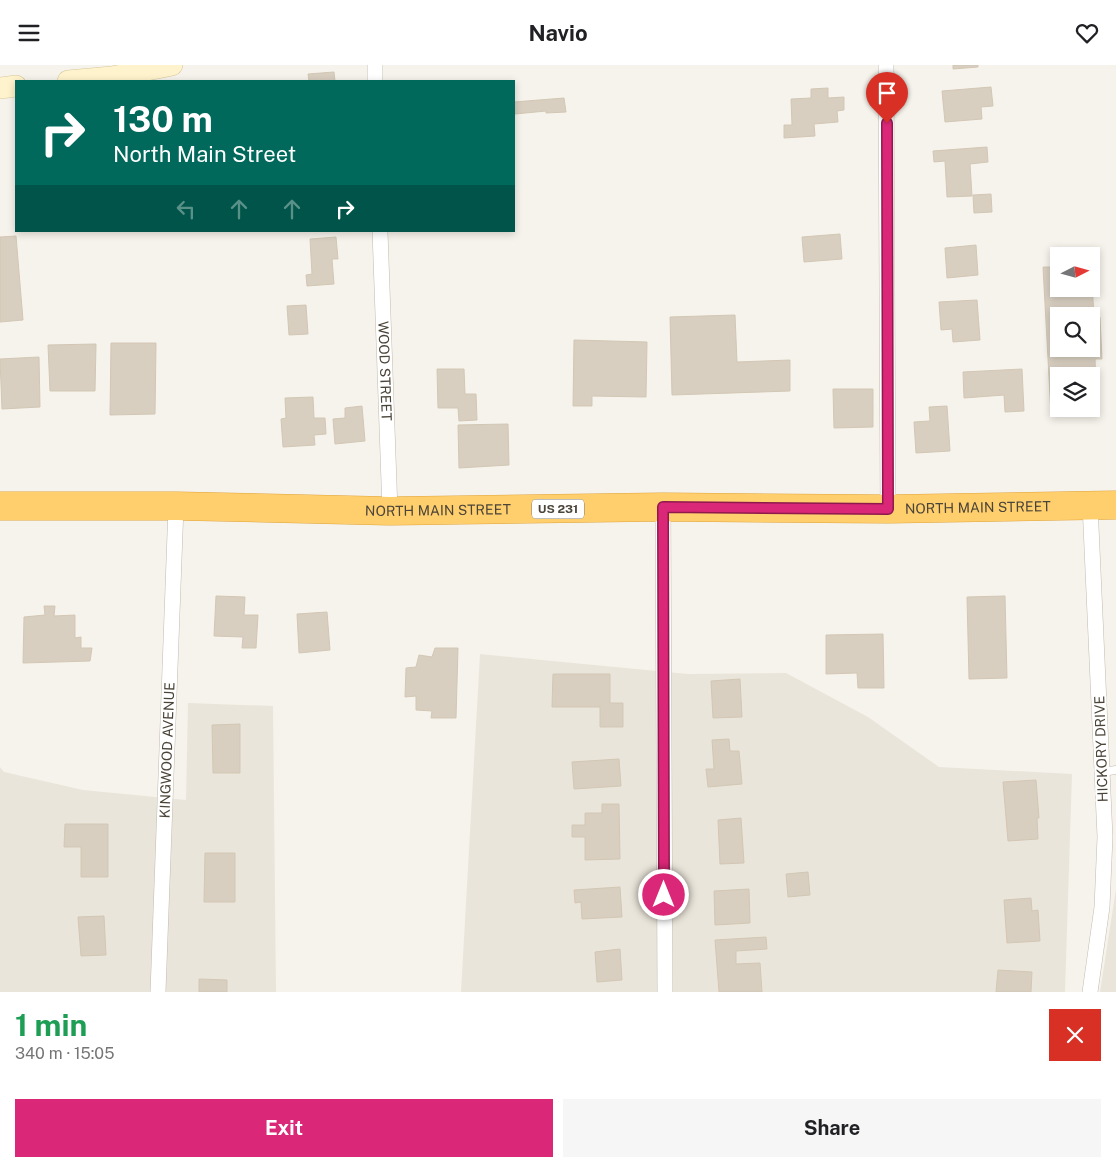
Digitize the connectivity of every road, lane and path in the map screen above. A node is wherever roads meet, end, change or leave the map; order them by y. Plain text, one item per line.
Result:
1 (172, 65) edge
2 (374, 65) edge
3 (886, 65) edge
4 (79, 80) edge
5 (375, 80) edge
6 (15, 86) edge
7 (0, 88) edge
8 (380, 232) edge
9 (1103, 504) edge
10 (0, 505) edge
11 (176, 507) junction
12 (663, 507) junction
13 (888, 509) junction
14 (390, 511) junction
15 (1109, 771) edge
16 (158, 992) edge
17 (665, 992) edge
18 (1090, 992) edge

1 - 4 street
2 - 5 street
3 - 13 street
6 - 7 street
8 - 14 street, WOOD STREET
9 - 13 highway, NORTH MAIN STREET / US 231
9 - 15 street, HICKORY DRIVE
10 - 11 highway, NORTH MAIN STREET / US 231
11 - 14 highway, NORTH MAIN STREET / US 231
11 - 16 street, KINGWOOD AVENUE
12 - 13 highway, NORTH MAIN STREET / US 231
12 - 14 highway, NORTH MAIN STREET / US 231
12 - 17 street
15 - 18 street, HICKORY DRIVE

